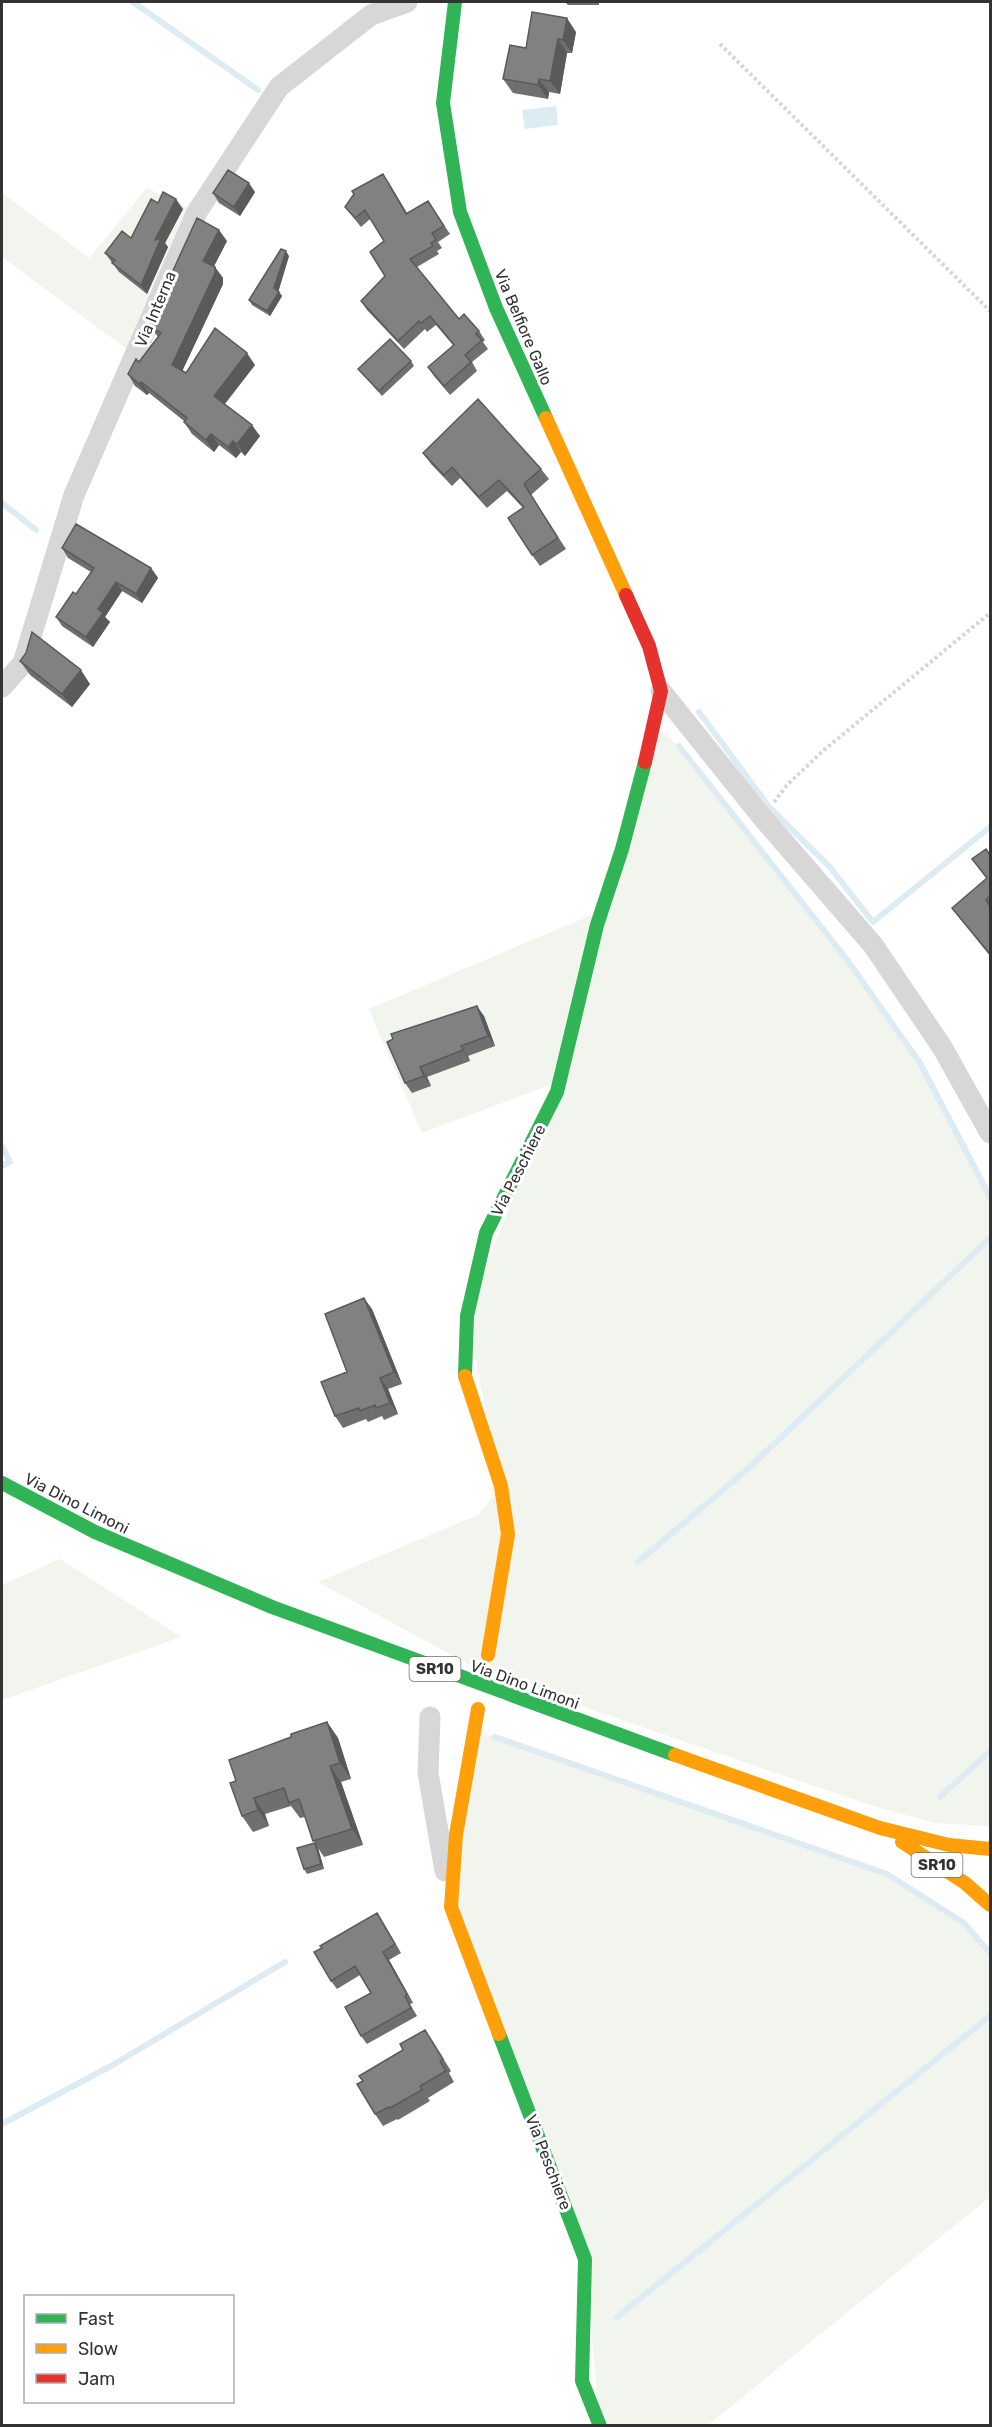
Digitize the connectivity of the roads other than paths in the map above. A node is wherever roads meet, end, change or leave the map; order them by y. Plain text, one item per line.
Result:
1 (407, 2) edge
2 (455, 2) edge
3 (649, 646) joint
4 (2, 687) edge
5 (661, 692) junction
6 (990, 1133) edge
7 (2, 1483) edge
8 (488, 1655) dead end
9 (478, 1709) dead end
10 (430, 1717) dead end
11 (880, 1828) junction
12 (990, 1850) edge
13 (990, 1905) edge
14 (451, 1907) junction
15 (600, 2426) edge

1 - 4 street, Via Interna
2 - 3 street, Via Belfiore Gallo
3 - 5 street, Via Peschiere
5 - 6 street, Via Peschiere
5 - 8 street, Via Peschiere
7 - 11 street, Via Dino Limoni / SR10
9 - 14 street, Via Peschiere
10 - 14 street, Via Peschiere
11 - 12 street, SR10
11 - 13 street, SR10
14 - 15 street, Via Peschiere

